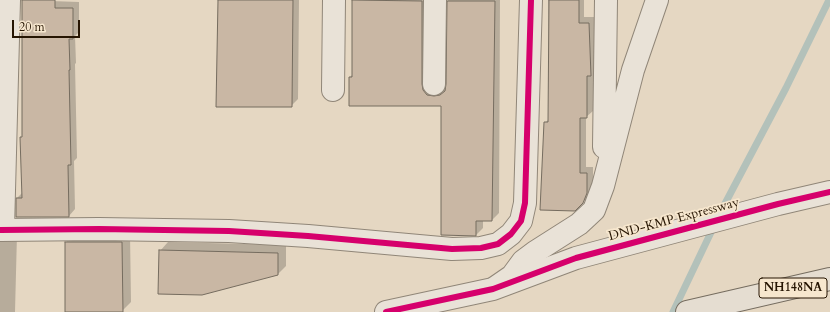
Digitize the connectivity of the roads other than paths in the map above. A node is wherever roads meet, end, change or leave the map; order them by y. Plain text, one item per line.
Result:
1 (9, 0) edge
2 (334, 0) edge
3 (435, 0) edge
4 (531, 0) edge
5 (606, 0) edge
6 (657, 0) edge
7 (434, 84) dead end
8 (333, 90) dead end
9 (603, 186) junction
10 (830, 192) edge
11 (1, 230) edge
12 (830, 279) edge
13 (493, 289) junction
14 (386, 312) edge
15 (687, 312) edge

1 - 11 street
2 - 8 street
3 - 7 street
4 - 11 street
5 - 9 street
6 - 9 street
9 - 13 street
10 - 13 street, DND-KMP Expressway
12 - 15 highway, NH148NA
13 - 14 street

